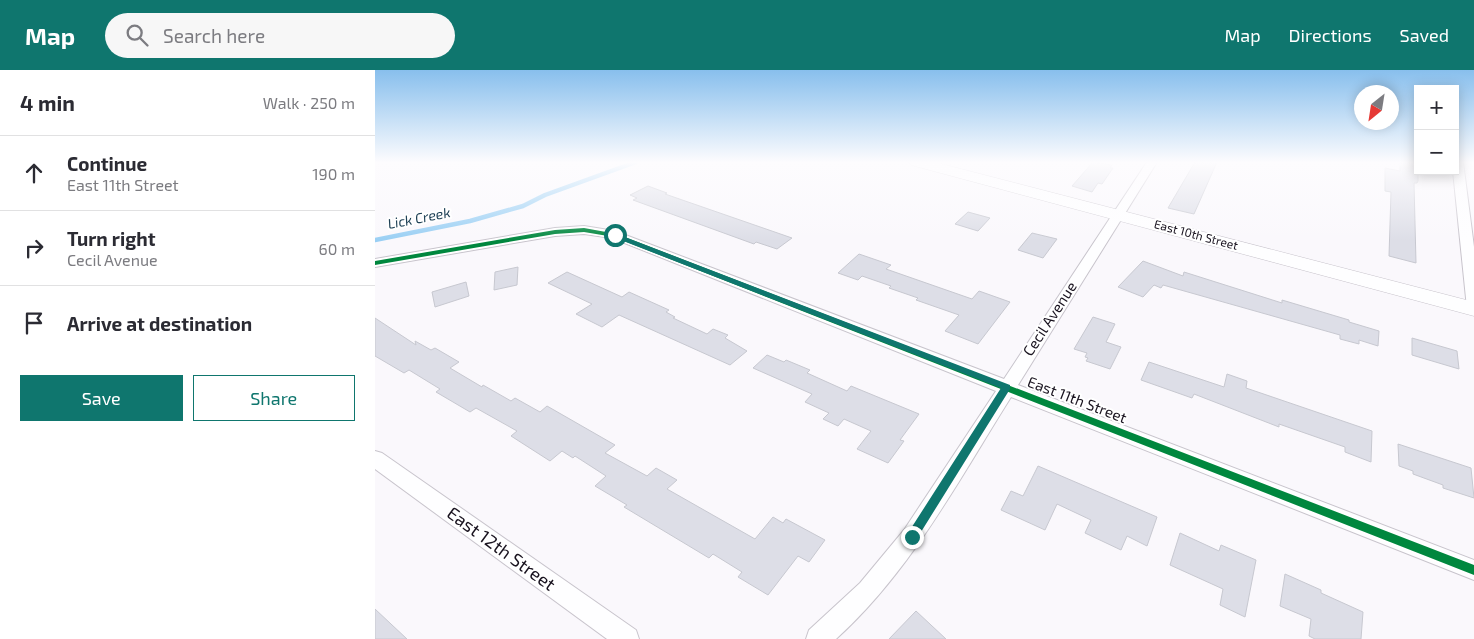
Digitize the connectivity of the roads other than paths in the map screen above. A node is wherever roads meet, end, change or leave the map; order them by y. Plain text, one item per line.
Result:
1 (1017, 189) edge
2 (1134, 189) edge
3 (1461, 189) edge
4 (1117, 215) junction
5 (377, 266) edge
6 (1474, 308) edge
7 (1007, 387) junction
8 (375, 459) edge
9 (1474, 570) edge
10 (627, 639) edge
11 (818, 639) edge

1 - 4 main road, East 10th Street
2 - 4 street, Cecil Avenue
3 - 6 street
4 - 6 main road, East 10th Street
4 - 7 street, Cecil Avenue
5 - 7 street, East 11th Street
7 - 9 street, East 11th Street
7 - 11 street, Cecil Avenue
8 - 10 street, East 12th Street

